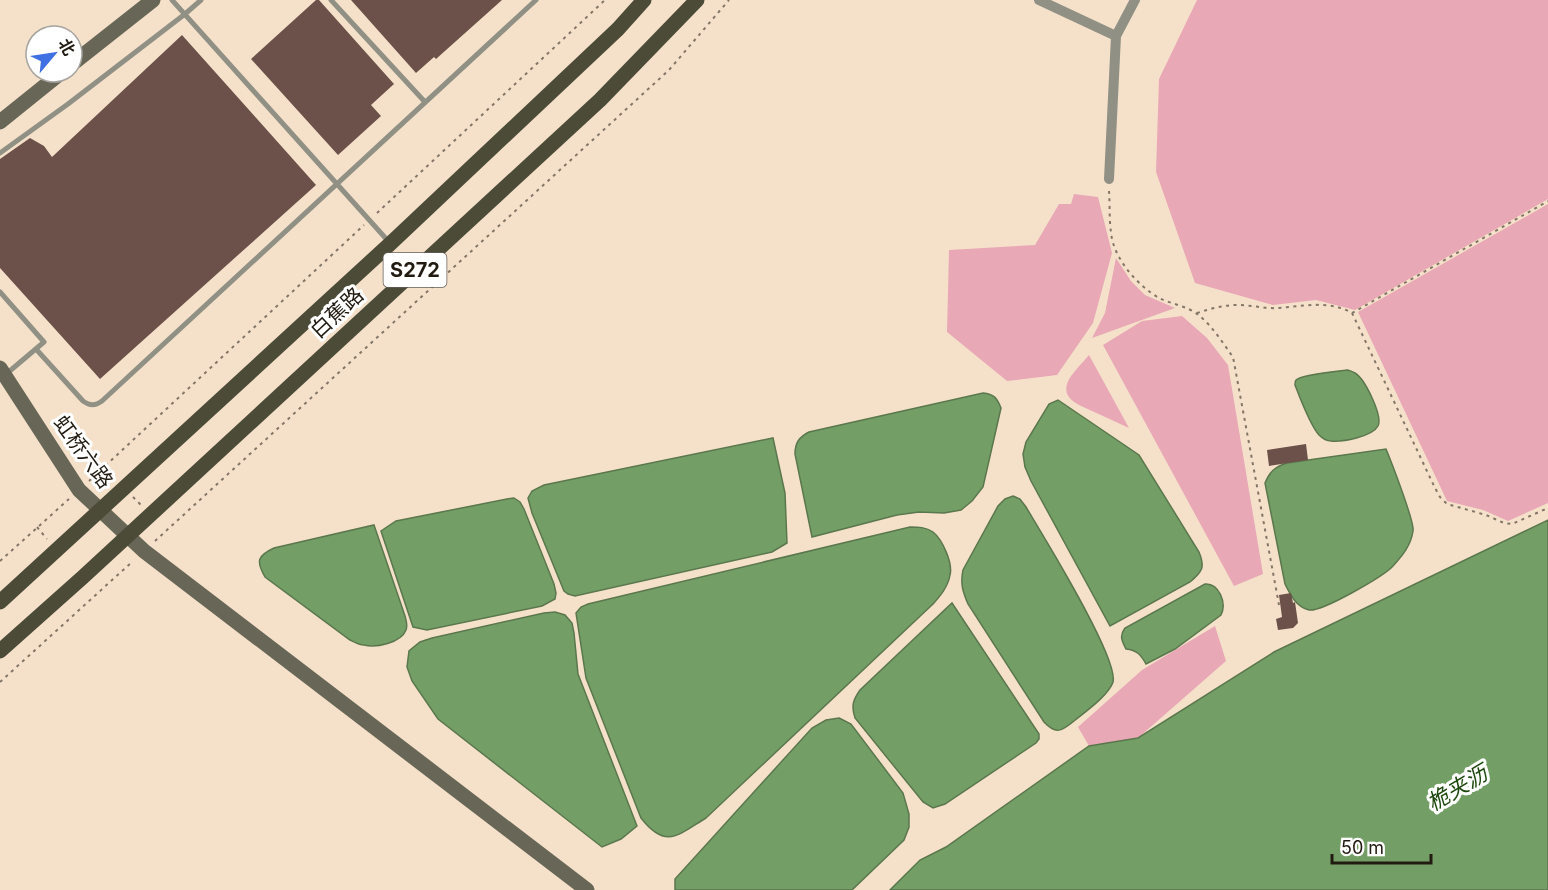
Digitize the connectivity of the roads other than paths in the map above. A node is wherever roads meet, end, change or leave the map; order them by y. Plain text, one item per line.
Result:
1 (153, 0) edge
2 (172, 0) edge
3 (201, 0) edge
4 (331, 0) edge
5 (536, 0) edge
6 (644, 0) edge
7 (697, 0) edge
8 (1039, 0) edge
9 (1135, 0) edge
10 (185, 14) junction
11 (1116, 36) junction
12 (84, 55) edge
13 (47, 84) edge
14 (425, 102) junction
15 (0, 122) edge
16 (0, 153) edge
17 (1109, 179) road end
18 (337, 183) junction
19 (391, 243) junction
20 (0, 292) edge
21 (36, 349) junction
22 (2, 372) edge
23 (101, 510) junction
24 (128, 536) junction
25 (0, 602) edge
26 (0, 651) edge
27 (587, 890) edge

1 - 12 street
2 - 10 lane
3 - 10 lane
4 - 14 lane
5 - 14 lane
6 - 19 main road, 白蕉路 / S272
7 - 24 main road, 白蕉路 / S272
8 - 11 street
9 - 11 street
10 - 16 lane
10 - 18 lane
11 - 17 street
13 - 15 street
14 - 18 lane
18 - 19 lane
18 - 21 lane
19 - 23 main road, 白蕉路 / S272
20 - 21 lane
21 - 22 lane
22 - 23 street, 虹桥六路
23 - 24 street, 虹桥六路
23 - 25 main road, 白蕉路 / S272
24 - 26 main road, 白蕉路 / S272
24 - 27 street, 虹桥六路

